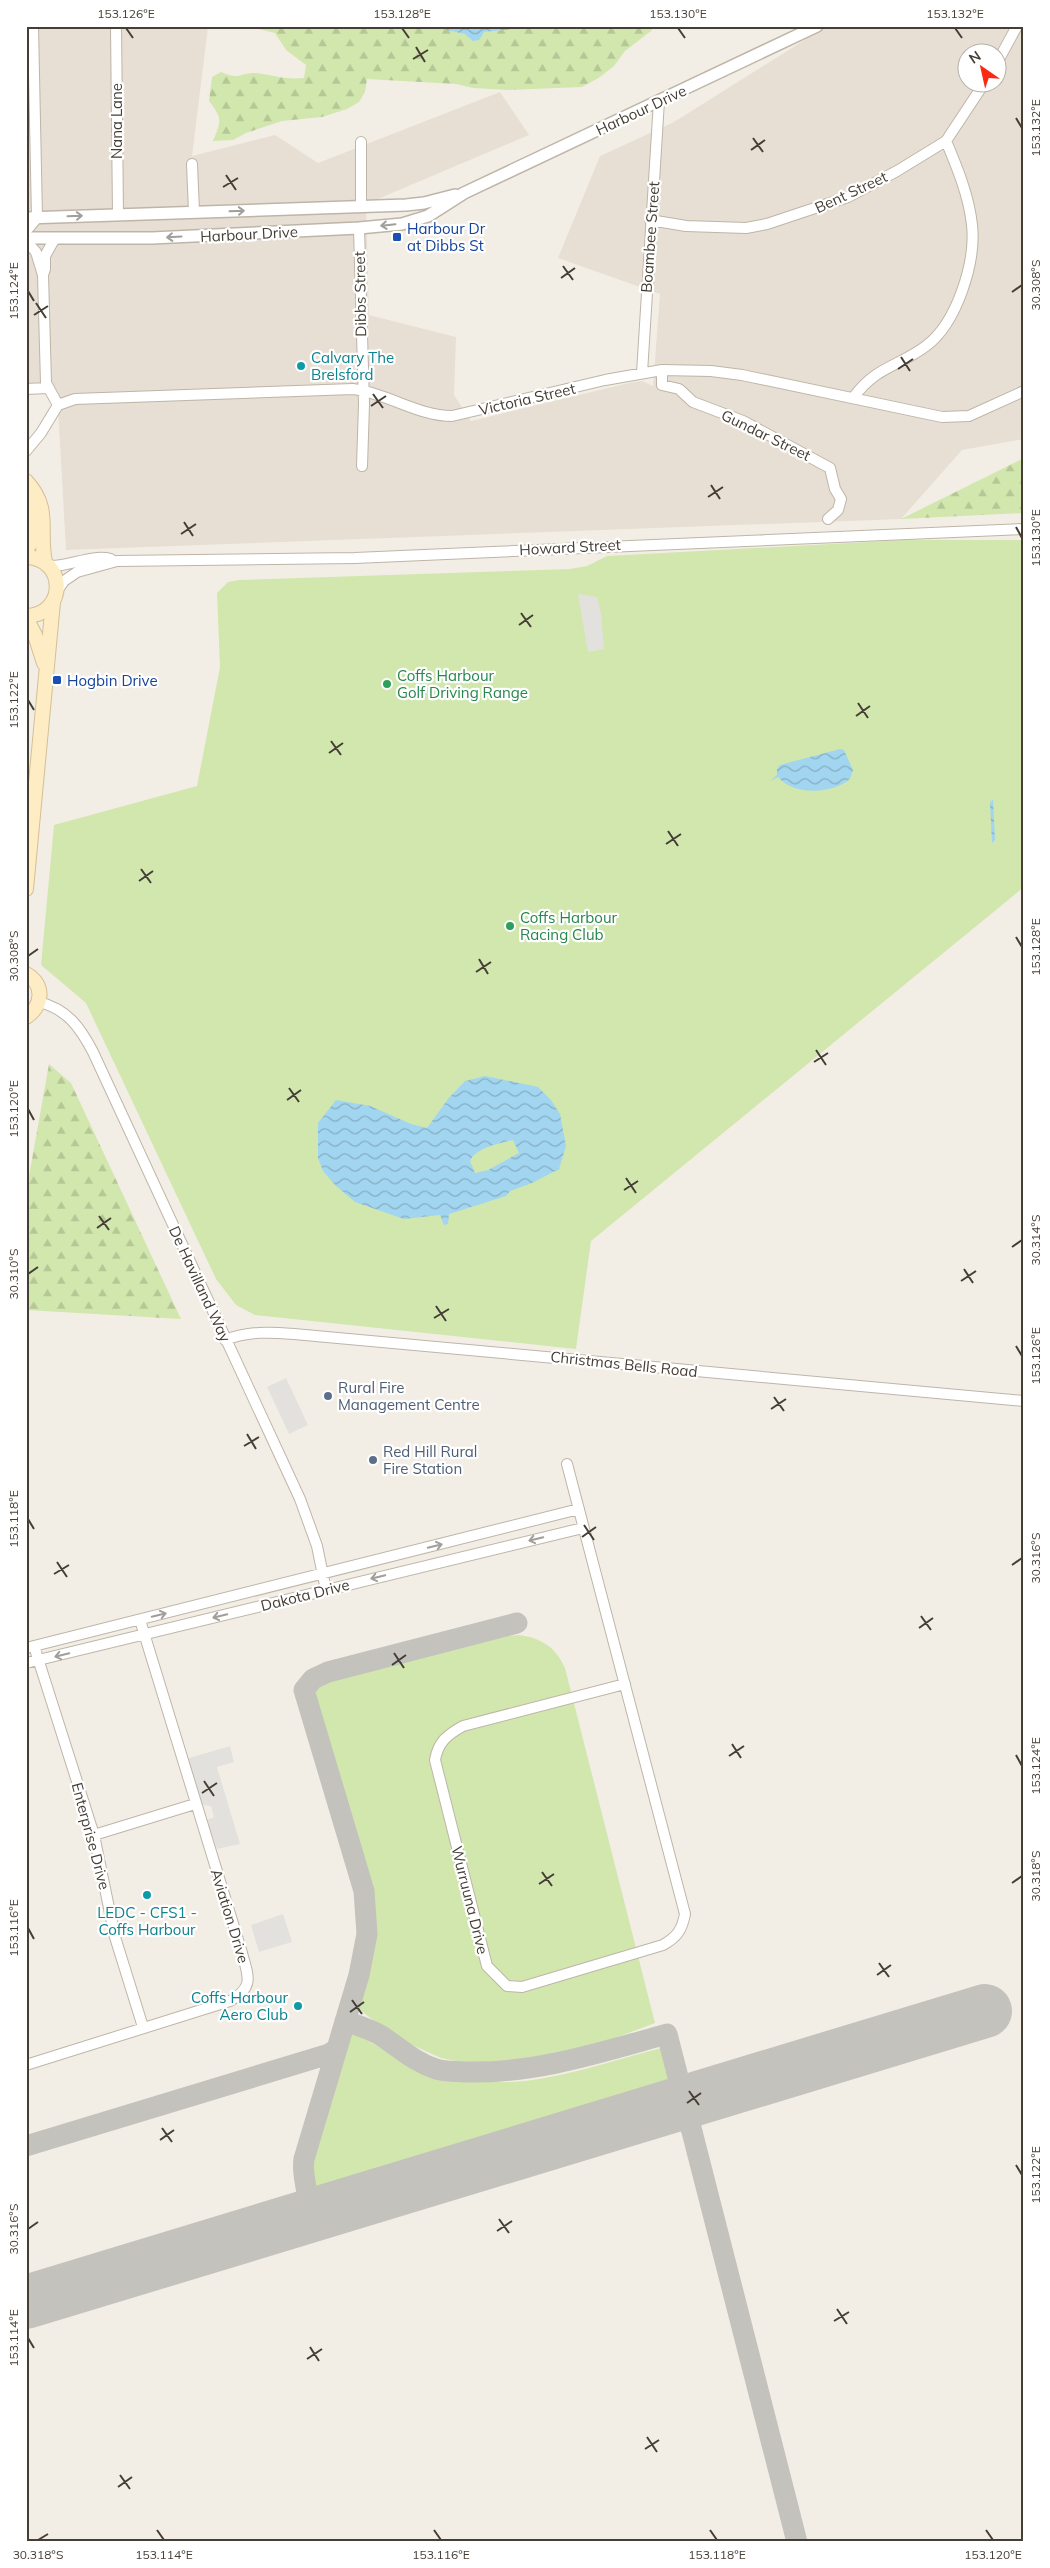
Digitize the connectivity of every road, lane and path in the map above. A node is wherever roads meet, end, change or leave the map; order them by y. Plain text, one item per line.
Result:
1 (34, 26) edge
2 (116, 26) edge
3 (817, 26) edge
4 (1017, 26) edge
5 (1008, 43) edge
6 (978, 92) edge
7 (659, 101) junction
8 (946, 141) junction
9 (361, 142) dead end
10 (192, 164) dead end
11 (464, 193) junction
12 (361, 207) junction
13 (194, 212) junction
14 (118, 215) junction
15 (32, 218) edge
16 (650, 220) junction
17 (359, 228) junction
18 (26, 231) edge
19 (56, 238) junction
20 (26, 239) edge
21 (43, 275) junction
22 (662, 370) junction
23 (642, 373) junction
24 (47, 388) junction
25 (26, 389) edge
26 (362, 390) junction
27 (1024, 391) edge
28 (853, 398) junction
29 (58, 405) junction
30 (41, 433) junction
31 (26, 443) edge
32 (26, 451) edge
33 (362, 466) dead end
34 (26, 481) edge
35 (26, 497) edge
36 (828, 519) dead end
37 (1024, 528) edge
38 (26, 550) edge
39 (26, 557) edge
40 (117, 561) junction
41 (47, 564) junction
42 (55, 596) junction
43 (26, 617) edge
44 (46, 670) junction
45 (26, 889) edge
46 (26, 974) edge
47 (39, 1002) junction
48 (26, 1017) edge
49 (225, 1340) junction
50 (1024, 1401) edge
51 (567, 1464) dead end
52 (578, 1509) junction
53 (583, 1528) junction
54 (323, 1574) junction
55 (326, 1590) junction
56 (140, 1620) junction
57 (145, 1635) junction
58 (30, 1647) edge
59 (39, 1660) junction
60 (26, 1663) edge
61 (625, 1684) junction
62 (195, 1804) junction
63 (94, 1835) junction
64 (144, 2028) junction
65 (26, 2064) edge

1 - 15 street
2 - 14 street, Nana Lane
3 - 7 street, Harbour Drive
4 - 5 street
6 - 8 street, Bent Street
7 - 11 street, Harbour Drive
7 - 16 street, Boambee Street
8 - 16 street, Bent Street
8 - 28 street
9 - 12 street
10 - 13 street
11 - 12 street, Harbour Drive
11 -> 17 street, Harbour Drive
13 -> 12 street, Harbour Drive
13 - 14 street, Harbour Drive
15 -> 14 street, Harbour Drive
15 - 18 street
16 - 23 street, Boambee Street
17 -> 19 street, Harbour Drive
17 - 26 street, Dibbs Street
19 - 20 street, Harbour Drive
19 - 21 street
20 - 21 street
21 - 24 street
22 - 23 street, Victoria Street
22 - 28 street, Victoria Street
22 - 36 street, Gundar Street
23 - 26 street, Victoria Street
24 - 25 street
24 - 29 street
26 - 29 street, Victoria Street
26 - 33 street, Dibbs Street
27 - 28 street, Victoria Street
29 - 30 street
30 - 31 street
30 - 32 street
34 - 41 main road
35 - 38 main road
37 - 40 street, Howard Street
39 - 41 main road
40 - 41 street, Howard Street
40 - 42 street, Howard Street
41 - 42 main road
42 - 43 main road
42 - 44 main road
43 - 44 main road
44 - 45 main road
46 - 47 main road
47 - 48 main road
47 - 49 street, De Havilland Way
49 - 50 street, Christmas Bells Road
49 - 54 street, De Havilland Way
51 - 52 street, Wurruuna Drive
52 - 53 street, Wurruuna Drive
54 -> 52 street, Dakota Drive
53 -> 55 street, Dakota Drive
53 - 61 street, Wurruuna Drive
54 - 55 street, De Havilland Way
56 -> 54 street, Dakota Drive
55 -> 57 street, Dakota Drive
56 - 57 street, Aviation Drive
56 - 58 street, Dakota Drive
57 -> 59 street, Dakota Drive
57 - 62 street, Aviation Drive
58 - 59 street, Enterprise Drive
59 - 60 street, Dakota Drive
59 - 63 street, Enterprise Drive
61 - 61 street, Wurruuna Drive
62 - 63 street
62 - 64 street, Aviation Drive
63 - 64 street, Enterprise Drive
64 - 65 street, Aviation Drive

